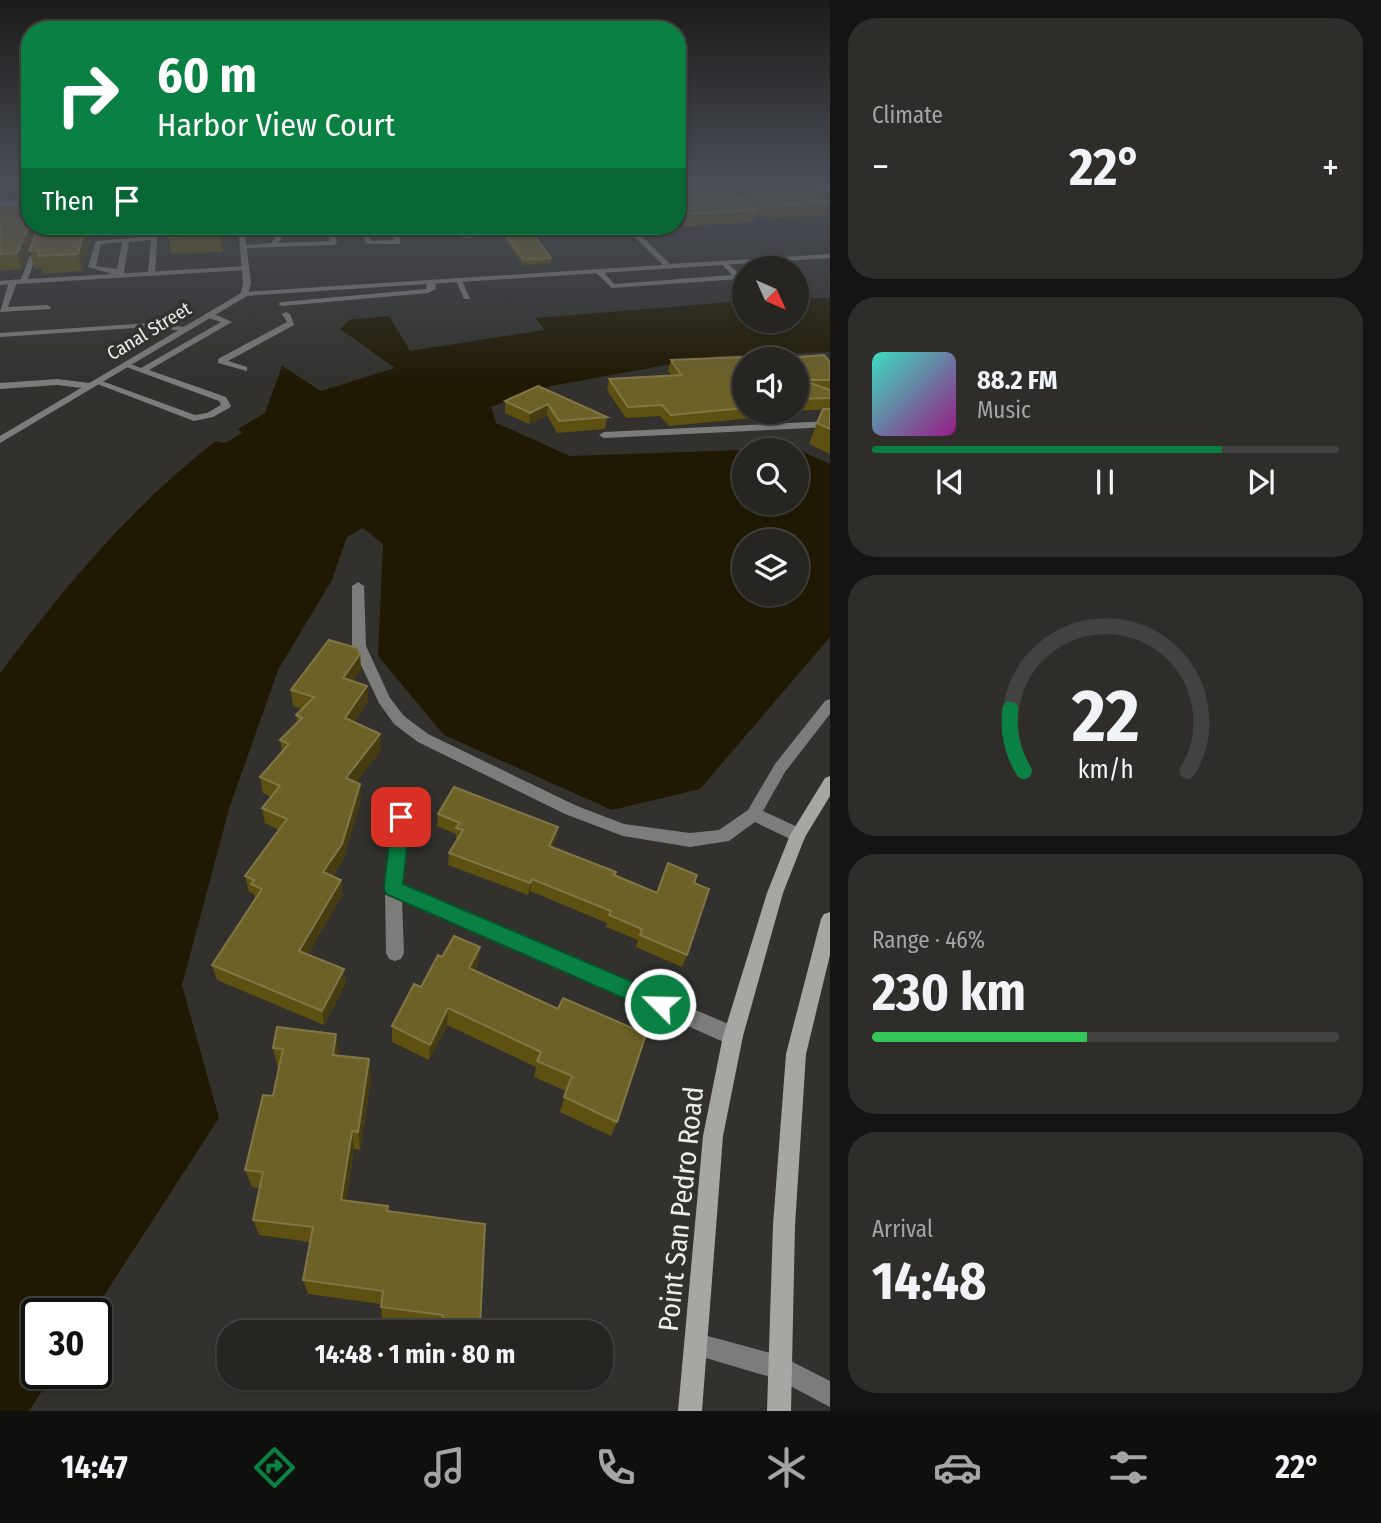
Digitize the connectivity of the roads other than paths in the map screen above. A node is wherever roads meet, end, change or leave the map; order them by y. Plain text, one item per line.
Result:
1 (35, 251) edge
2 (96, 251) edge
3 (124, 251) edge
4 (153, 251) edge
5 (245, 251) edge
6 (652, 251) edge
7 (830, 256) edge
8 (725, 263) junction
9 (668, 267) junction
10 (246, 268) junction
11 (598, 271) junction
12 (152, 273) junction
13 (120, 274) junction
14 (458, 280) junction
15 (24, 281) junction
16 (13, 282) junction
17 (431, 282) junction
18 (0, 283) edge
19 (278, 291) junction
20 (244, 293) junction
21 (467, 297) dead end
22 (47, 307) dead end
23 (284, 309) junction
24 (209, 315) junction
25 (185, 329) junction
26 (0, 335) edge
27 (125, 365) junction
28 (244, 369) dead end
29 (142, 371) junction
30 (93, 384) junction
31 (0, 386) edge
32 (830, 424) edge
33 (604, 435) dead end
34 (0, 440) edge
35 (358, 586) dead end
36 (830, 704) edge
37 (830, 782) edge
38 (754, 814) junction
39 (401, 817) dead end
40 (798, 835) junction
41 (393, 888) junction
42 (830, 919) edge
43 (395, 953) dead end
44 (733, 1036) junction
45 (696, 1345) junction
46 (781, 1368) junction
47 (830, 1395) edge
48 (690, 1411) edge
49 (779, 1411) edge

1 - 15 street
2 - 13 street
3 - 13 street
4 - 12 street
5 - 10 street
6 - 9 street
7 - 8 street, Canal Street
8 - 9 street, Canal Street
8 - 11 street
9 - 11 street, Canal Street
10 - 12 street
10 - 20 street
11 - 14 street, Canal Street
12 - 13 street
13 - 15 street
14 - 17 street, Canal Street
14 - 21 street
15 - 16 street
16 - 18 street
16 - 22 street
17 - 19 street, Canal Street
17 - 23 street
19 - 20 street, Canal Street
19 - 23 street
20 - 24 street, Canal Street
23 - 28 street
24 - 25 street, Canal Street
24 - 29 street
25 - 26 street
25 - 27 street, Canal Street
27 - 29 street
27 - 30 street, Canal Street
29 - 30 street
30 - 31 street
30 - 34 street, Canal Street
32 - 33 street
35 - 38 street
36 - 38 street
37 - 40 main road, Point San Pedro Road
38 - 40 street
39 - 41 street
40 - 44 main road, Point San Pedro Road
41 - 43 street
41 - 44 street
42 - 46 main road
44 - 45 main road, Point San Pedro Road
45 - 46 street
45 - 48 main road, Point San Pedro Road
46 - 47 street
46 - 49 main road

